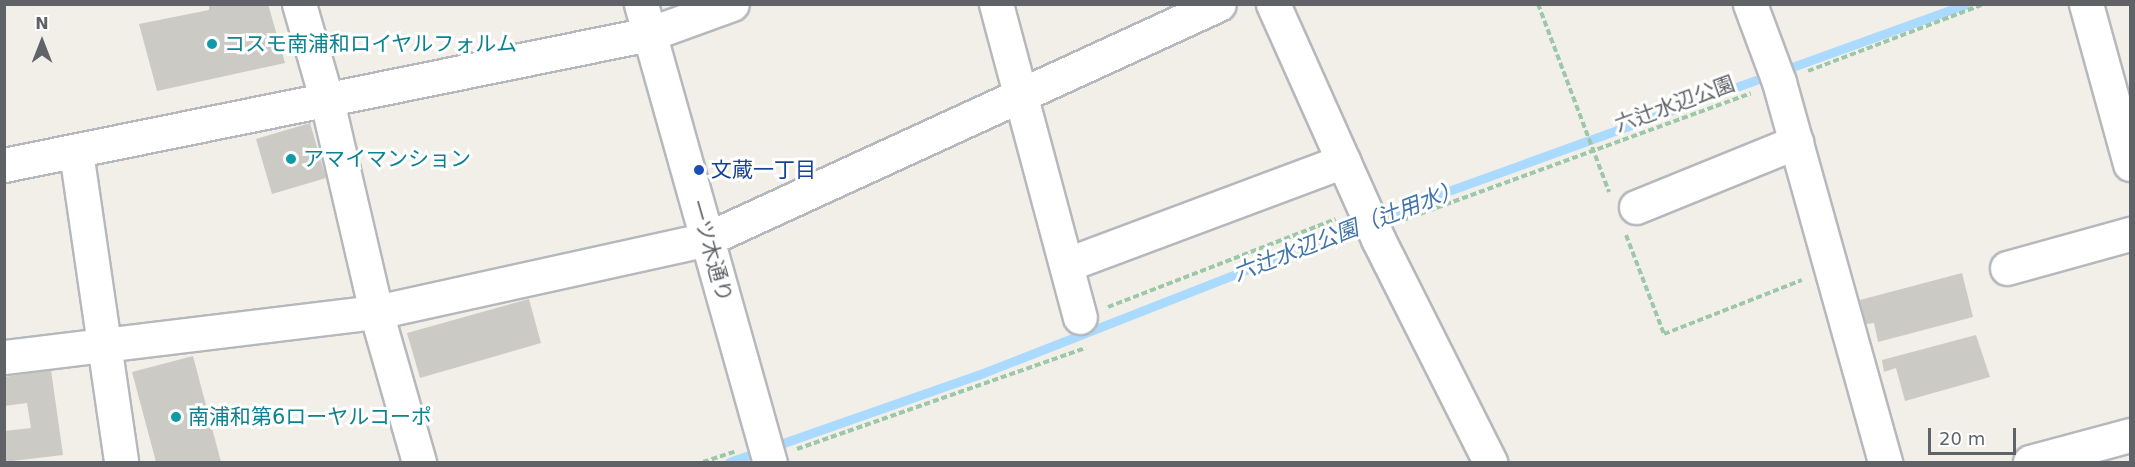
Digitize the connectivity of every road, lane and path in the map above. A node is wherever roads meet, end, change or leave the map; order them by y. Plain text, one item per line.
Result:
1 (299, 4) edge
2 (732, 4) edge
3 (996, 4) edge
4 (1219, 4) edge
5 (1273, 4) edge
6 (1750, 4) edge
7 (1984, 4) edge
8 (2086, 4) edge
9 (645, 19) edge
10 (1779, 82) junction
11 (1022, 94) junction
12 (327, 101) junction
13 (1796, 142) junction
14 (76, 152) junction
15 (2129, 156) edge
16 (1343, 161) junction
17 (4, 165) edge
18 (1636, 207) dead end
19 (1371, 223) junction
20 (2130, 234) edge
21 (707, 238) junction
22 (1068, 264) junction
23 (2007, 268) dead end
24 (376, 312) junction
25 (1080, 317) dead end
26 (104, 344) junction
27 (4, 357) edge
28 (2130, 435) edge
29 (121, 462) edge
30 (420, 462) edge
31 (770, 462) edge
32 (1490, 462) edge
33 (1885, 462) edge
34 (2030, 462) edge

1 - 12 street
2 - 9 street
3 - 11 street
4 - 11 street
5 - 16 street
6 - 10 street
7 - 10 path, 六辻水辺公園
8 - 15 street
9 - 12 street
9 - 21 street, 一ツ木通り
10 - 13 street
10 - 19 path, 六辻水辺公園
11 - 21 street
11 - 22 street
12 - 14 street
12 - 24 street
13 - 18 street
13 - 33 street
14 - 17 street
14 - 26 street
16 - 19 street
16 - 22 street
19 - 32 street
20 - 23 street
21 - 24 street
21 - 31 street, 一ツ木通り
22 - 25 street
24 - 26 street
24 - 30 street
26 - 27 street
26 - 29 street
28 - 34 street

